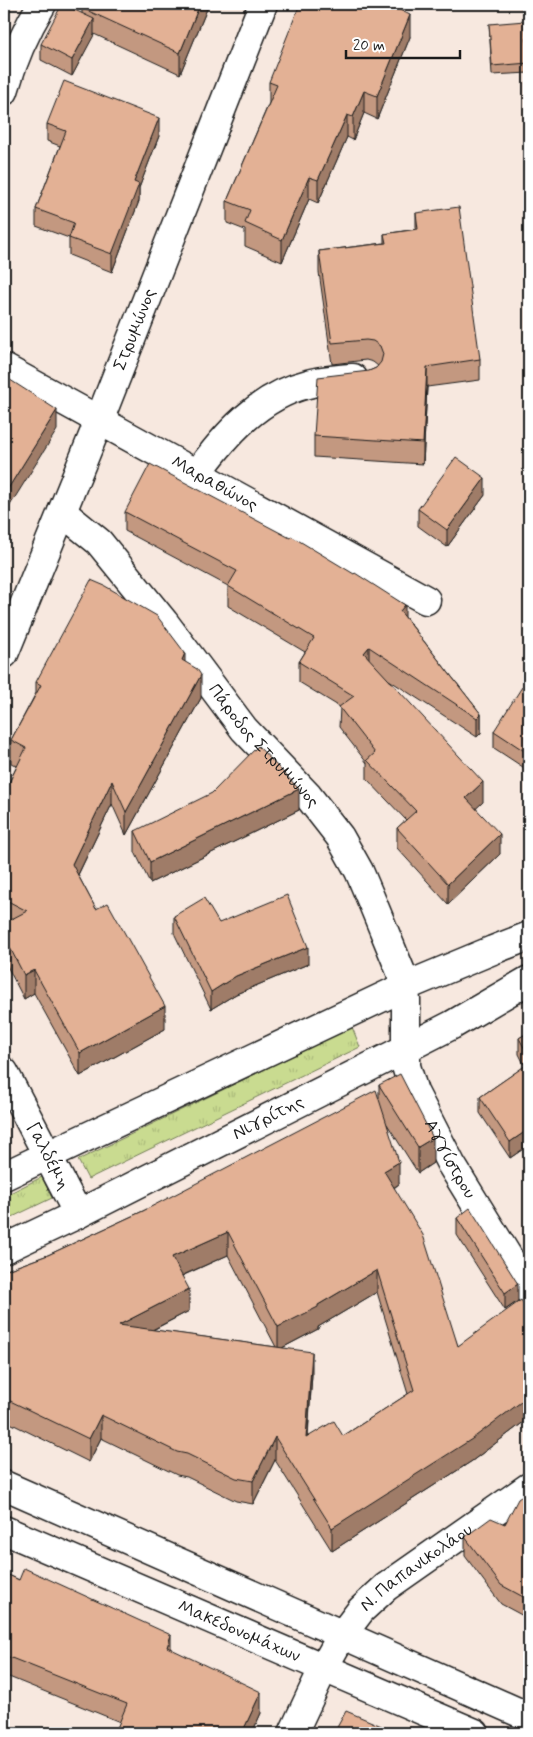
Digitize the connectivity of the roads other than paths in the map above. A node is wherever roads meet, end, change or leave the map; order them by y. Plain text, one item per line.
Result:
1 (42, 4) edge
2 (263, 4) edge
3 (4, 91) edge
4 (5, 364) edge
5 (367, 376) edge
6 (99, 421) junction
7 (197, 474) junction
8 (62, 512) junction
9 (426, 600) dead end
10 (4, 654) edge
11 (529, 936) edge
12 (529, 980) edge
13 (404, 987) junction
14 (406, 1015) joint
15 (405, 1049) junction
16 (4, 1072) edge
17 (48, 1155) junction
18 (4, 1176) edge
19 (78, 1214) junction
20 (4, 1249) edge
21 (529, 1291) edge
22 (4, 1485) edge
23 (529, 1487) edge
24 (4, 1530) edge
25 (342, 1635) junction
26 (324, 1667) junction
27 (529, 1717) edge
28 (293, 1733) edge
29 (475, 1733) edge

1 - 3 street
2 - 6 street, Στρυμώνος
4 - 6 street, Μαραθώνος
5 - 7 street
6 - 7 street, Μαραθώνος
6 - 8 street, Στρυμώνος
7 - 9 street, Μαραθώνος
8 - 10 street, Στρυμώνος
8 - 13 street, Πάροδος Στρυμώνος
11 - 13 street
12 - 15 street, Νιγρίτης
13 - 14 street, Πάροδος Στρυμώνος
13 - 17 street
14 - 15 street, Αγγίστρου
15 - 19 street, Νιγρίτης
15 - 21 street, Αγγίστρου
16 - 17 street, Γαλδέμη
17 - 18 street
17 - 19 street, Γαλδέμη
19 - 20 street, Νιγρίτης
22 - 25 street
23 - 25 street, Ν. Παπανικολάου
24 - 26 street, Μακεδονομάχων
25 - 26 street, Ν. Παπανικολάου
25 - 27 street
26 - 28 street, Ν. Παπανικολάου
26 - 29 street, Μακεδονομάχων

